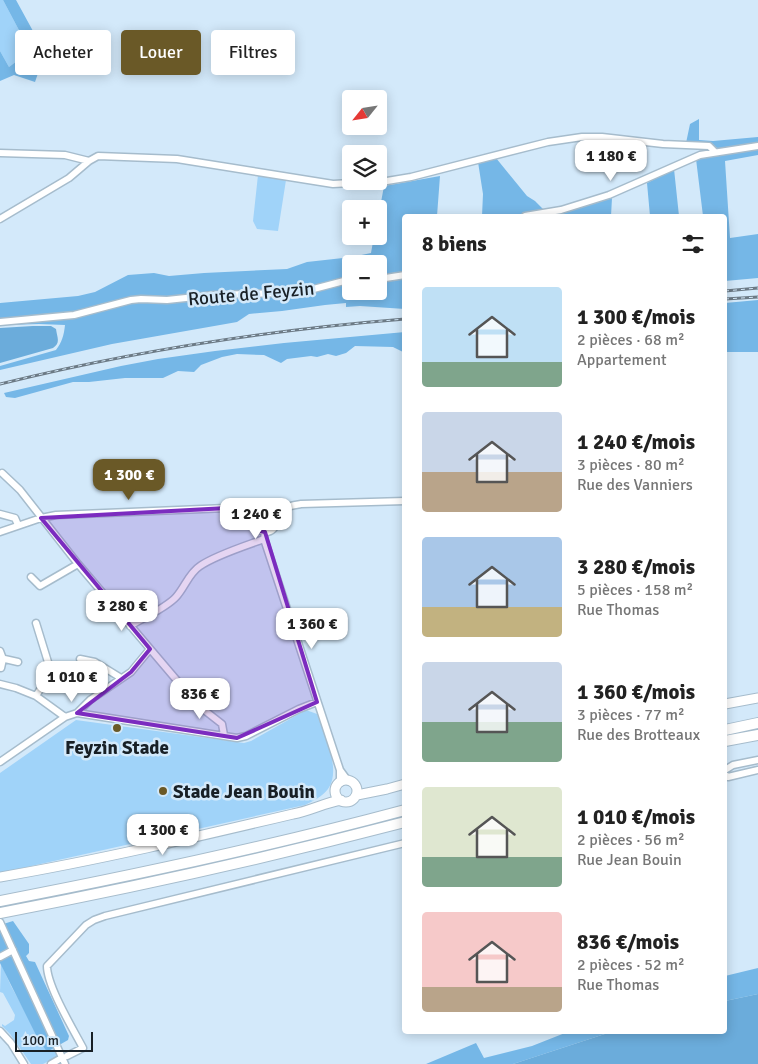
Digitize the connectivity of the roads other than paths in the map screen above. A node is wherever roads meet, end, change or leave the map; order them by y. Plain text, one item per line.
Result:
1 (758, 146) edge
2 (0, 152) edge
3 (715, 152) junction
4 (88, 161) junction
5 (537, 214) edge
6 (0, 219) edge
7 (402, 275) edge
8 (387, 278) edge
9 (342, 282) edge
10 (0, 322) edge
11 (2, 473) dead end
12 (402, 501) edge
13 (0, 514) edge
14 (272, 515) junction
15 (257, 517) junction
16 (41, 518) junction
17 (18, 526) junction
18 (0, 532) edge
19 (265, 535) junction
20 (78, 564) junction
21 (31, 577) dead end
22 (36, 623) dead end
23 (130, 626) junction
24 (150, 649) junction
25 (0, 651) edge
26 (1, 658) edge
27 (80, 659) dead end
28 (18, 662) dead end
29 (0, 668) edge
30 (121, 678) junction
31 (0, 684) edge
32 (36, 696) junction
33 (758, 698) edge
34 (318, 702) junction
35 (727, 704) edge
36 (76, 713) junction
37 (65, 717) junction
38 (758, 723) edge
39 (727, 730) edge
40 (224, 735) junction
41 (758, 735) edge
42 (727, 741) edge
43 (758, 760) edge
44 (0, 762) edge
45 (727, 769) edge
46 (758, 770) edge
47 (727, 776) edge
48 (341, 785) junction
49 (402, 785) edge
50 (356, 791) junction
51 (341, 800) junction
52 (318, 807) junction
53 (402, 811) edge
54 (402, 823) edge
55 (402, 844) edge
56 (0, 877) edge
57 (0, 901) edge
58 (0, 913) edge
59 (1, 924) edge
60 (13, 950) junction
61 (0, 957) edge
62 (0, 1031) edge
63 (67, 1056) dead end
64 (58, 1060) dead end
65 (24, 1064) edge
66 (51, 1064) edge
67 (65, 1064) edge

1 - 3 street
2 - 4 street
3 - 4 street
3 - 5 street
4 - 6 street
7 - 8 street
9 - 10 street, Route de Feyzin
11 - 16 street
12 - 14 street
13 - 17 street
14 - 15 street
14 - 19 street
15 - 16 street
15 - 19 street
16 - 17 street
16 - 20 street
17 - 18 street
19 - 23 street
19 - 34 street
20 - 21 street
20 - 23 street
22 - 32 street
23 - 24 street
24 - 30 street
24 - 40 street
25 - 26 street
26 - 28 street
26 - 29 street
27 - 30 street
30 - 36 street
31 - 32 street
32 - 37 street
33 - 35 main road
34 - 40 street
34 - 48 street
36 - 37 street
36 - 40 street
37 - 44 street
38 - 39 highway
41 - 42 highway
43 - 45 street
46 - 47 street
48 - 50 main road
48 - 51 main road
48 - 52 main road
49 - 50 main road
50 - 51 main road
51 - 52 main road
52 - 56 main road
53 - 57 highway
54 - 58 highway
55 - 63 street
59 - 60 street
60 - 61 street
60 - 67 street
62 - 65 street
64 - 66 street

